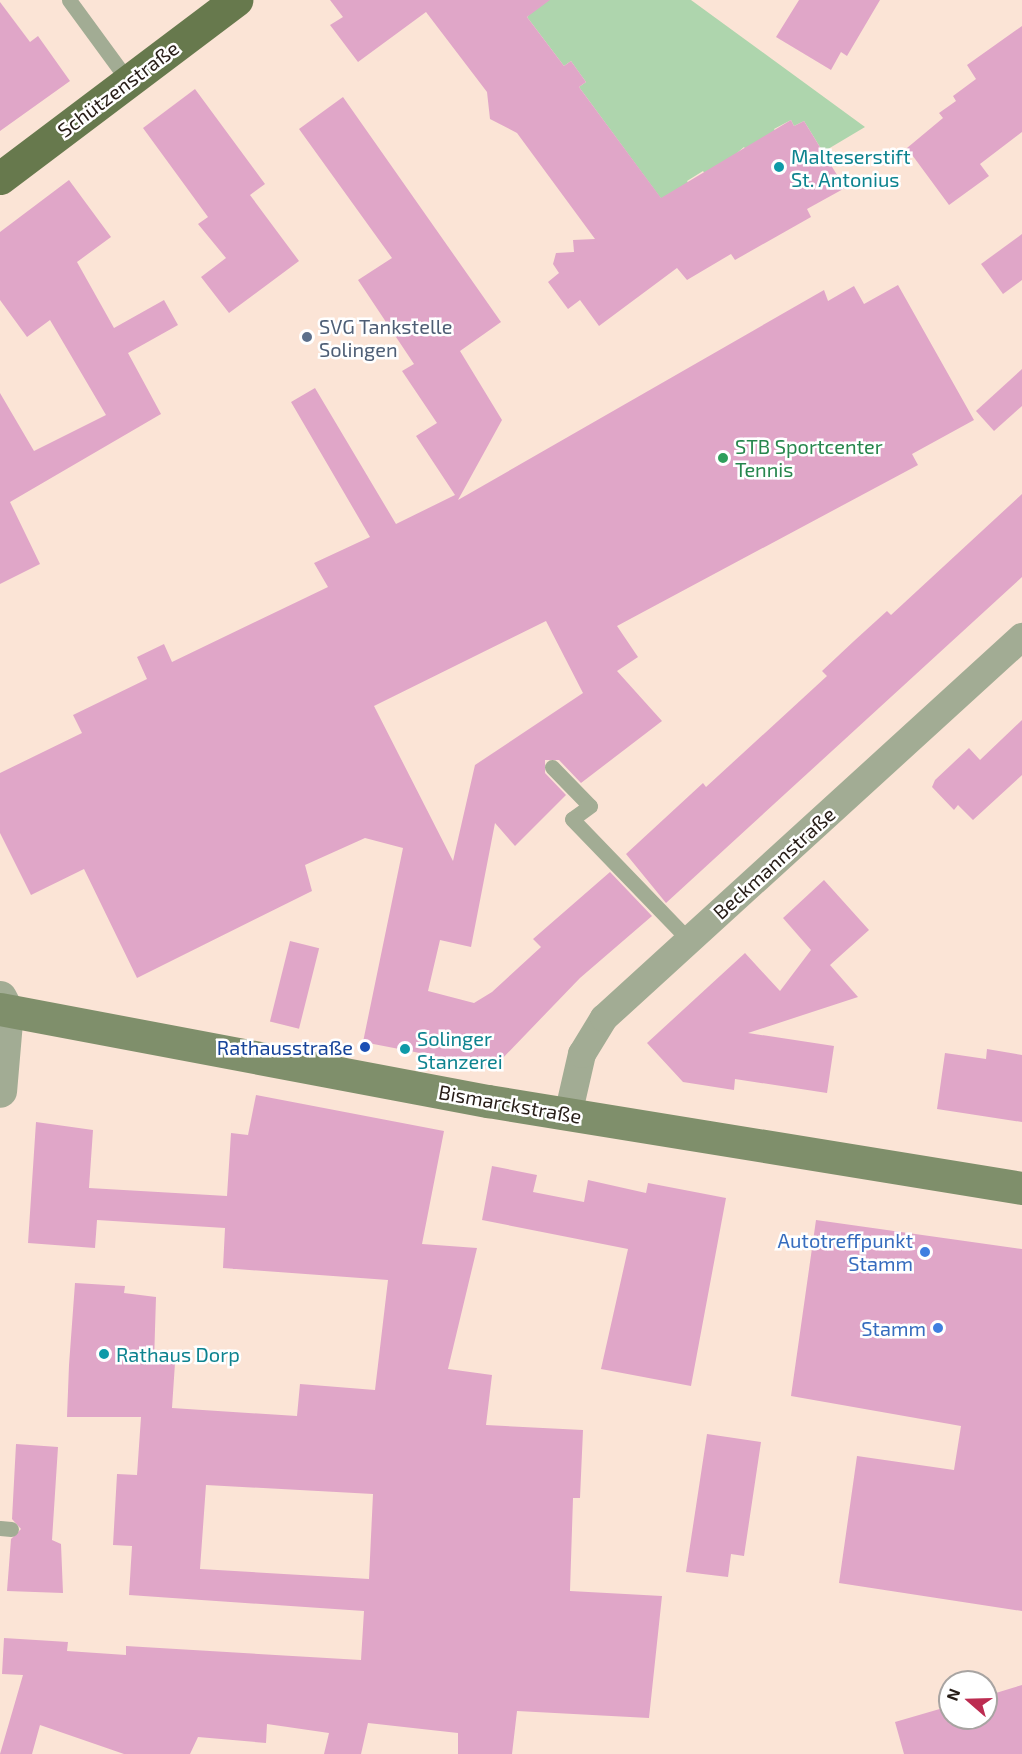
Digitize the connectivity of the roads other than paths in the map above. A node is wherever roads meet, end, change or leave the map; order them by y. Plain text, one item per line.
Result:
1 (69, 0) edge
2 (236, 0) edge
3 (129, 82) junction
4 (0, 178) edge
5 (1022, 637) edge
6 (552, 767) dead end
7 (689, 940) junction
8 (2, 1005) edge
9 (0, 1091) edge
10 (567, 1114) junction
11 (1022, 1188) edge

1 - 3 lane
2 - 3 main road, Schützenstraße
3 - 4 main road, Schützenstraße
5 - 7 street, Beckmannstraße
6 - 7 lane
7 - 10 street, Beckmannstraße
8 - 9 street
8 - 10 main road, Bismarckstraße
10 - 11 main road, Bismarckstraße

